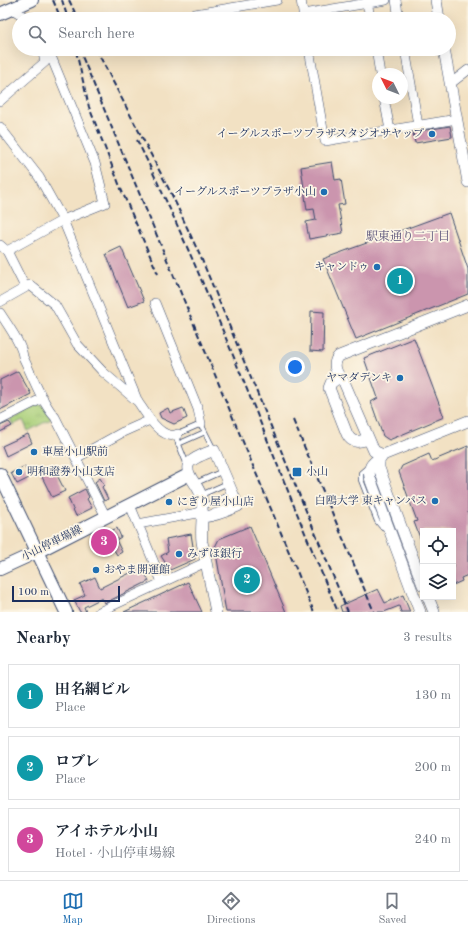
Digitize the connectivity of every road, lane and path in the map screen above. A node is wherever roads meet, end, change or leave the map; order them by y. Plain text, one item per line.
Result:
1 (32, 0) edge
2 (278, 0) edge
3 (301, 0) edge
4 (386, 0) edge
5 (396, 0) edge
6 (436, 0) edge
7 (367, 2) edge
8 (16, 7) junction
9 (21, 12) edge
10 (207, 12) edge
11 (303, 12) edge
12 (325, 12) edge
13 (369, 12) edge
14 (398, 12) edge
15 (438, 12) edge
16 (0, 14) edge
17 (44, 56) edge
18 (51, 56) edge
19 (310, 56) edge
20 (377, 56) edge
21 (405, 56) edge
22 (445, 56) edge
23 (379, 68) edge
24 (468, 70) edge
25 (450, 84) junction
26 (0, 101) edge
27 (385, 104) edge
28 (456, 119) junction
29 (418, 125) junction
30 (0, 127) edge
31 (390, 130) junction
32 (468, 182) edge
33 (63, 220) junction
34 (3, 248) edge
35 (25, 287) junction
36 (0, 302) edge
37 (155, 303) dead end
38 (468, 305) edge
39 (0, 313) edge
40 (339, 376) junction
41 (43, 398) junction
42 (138, 402) junction
43 (0, 420) edge
44 (150, 420) junction
45 (468, 421) edge
46 (203, 428) junction
47 (178, 439) junction
48 (368, 439) junction
49 (214, 450) junction
50 (382, 455) junction
51 (76, 458) junction
52 (223, 471) junction
53 (0, 474) edge
54 (192, 479) junction
55 (228, 483) junction
56 (130, 505) junction
57 (202, 507) junction
58 (106, 517) junction
59 (138, 524) junction
60 (37, 552) junction
61 (206, 562) junction
62 (0, 569) edge
63 (420, 577) edge
64 (162, 582) junction
65 (429, 600) edge
66 (66, 612) edge
67 (99, 612) edge
68 (216, 612) edge
69 (420, 612) edge
70 (434, 612) edge

1 - 8 main road
2 - 10 street
3 - 11 street
4 - 7 street
5 - 14 street
6 - 15 street
7 - 12 street
7 - 13 street
8 - 9 street
8 - 16 main road
17 - 26 street
18 - 33 street
19 - 31 street
20 - 23 street
21 - 29 street
22 - 25 street
24 - 25 street
25 - 28 street
27 - 31 street
28 - 29 street
28 - 32 street
29 - 31 street
30 - 33 street
33 - 34 street
33 - 42 street
34 - 35 street
35 - 36 street
35 - 42 street
37 - 46 street
38 - 40 street
39 - 41 street
40 - 48 street
40 - 48 street
41 - 43 street
41 - 51 street
42 - 44 street
44 - 47 street
44 - 51 street
45 - 50 street
46 - 47 lane
46 - 47 lane
46 - 49 lane
47 - 54 lane
48 - 50 street
49 - 52 street
49 - 54 street
50 - 63 street
50 - 69 street
51 - 58 street
52 - 54 lane
52 - 55 street
53 - 60 main road
54 - 56 main road, 小山停車場線
54 - 57 street
55 - 57 lane
55 - 57 street
56 - 58 main road, 小山停車場線
56 - 59 street
57 - 59 street
57 - 61 street
58 - 60 main road, 小山停車場線
59 - 64 street
60 - 62 main road, 小山停車場線
60 - 66 main road
61 - 64 street
61 - 68 street
64 - 67 street
65 - 70 street

